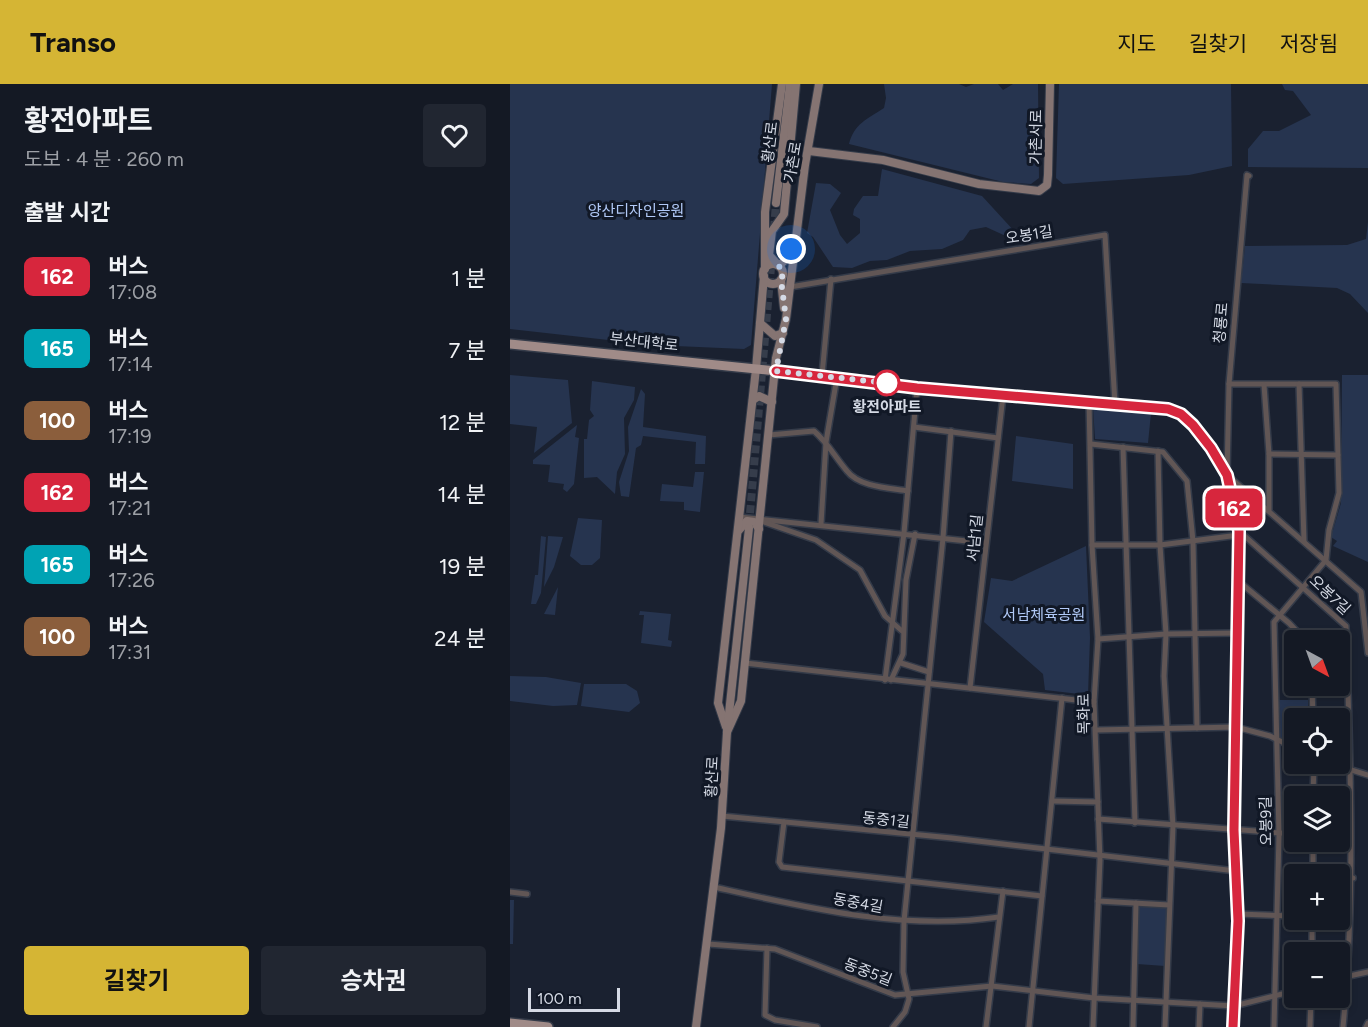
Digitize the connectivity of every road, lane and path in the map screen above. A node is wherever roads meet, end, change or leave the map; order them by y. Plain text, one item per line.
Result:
1 (782, 84) edge
2 (789, 84) edge
3 (796, 84) edge
4 (819, 84) edge
5 (1050, 84) edge
6 (809, 151) junction
7 (1249, 176) dead end
8 (801, 198) junction
9 (776, 203) tunnel mouth
10 (765, 212) junction
11 (783, 216) junction
12 (779, 266) junction
13 (764, 273) junction
14 (831, 279) junction
15 (781, 280) junction
16 (790, 287) junction
17 (786, 319) junction
18 (760, 323) junction
19 (783, 333) junction
20 (510, 344) edge
21 (756, 369) junction
22 (776, 371) junction
23 (822, 375) junction
24 (837, 377) junction
25 (1229, 384) junction
26 (1299, 384) junction
27 (1264, 385) junction
28 (917, 388) junction
29 (1003, 396) junction
30 (753, 400) junction
31 (772, 402) junction
32 (1089, 402) junction
33 (1115, 404) junction
34 (914, 427) junction
35 (951, 431) junction
36 (769, 435) junction
37 (998, 438) junction
38 (826, 442) junction
39 (1091, 444) junction
40 (1123, 447) junction
41 (1158, 451) junction
42 (1269, 454) junction
43 (1302, 454) junction
44 (1338, 455) junction
45 (1227, 475) junction
46 (908, 491) junction
47 (1269, 510) junction
48 (740, 517) junction
49 (759, 522) junction
50 (821, 524) junction
51 (749, 528) tunnel mouth
52 (738, 532) junction
53 (904, 533) junction
54 (1239, 533) junction
55 (915, 534) junction
56 (943, 538) junction
57 (1193, 541) junction
58 (1304, 541) junction
59 (986, 543) junction
60 (1092, 544) junction
61 (1128, 545) junction
62 (1160, 545) junction
63 (1326, 560) junction
64 (1237, 580) junction
65 (1304, 586) junction
66 (1279, 616) junction
67 (892, 625) junction
68 (1294, 630) edge
69 (902, 631) junction
70 (1237, 633) junction
71 (1166, 634) junction
72 (1196, 634) junction
73 (1130, 637) junction
74 (1098, 639) junction
75 (1368, 653) edge
76 (745, 663) junction
77 (901, 663) junction
78 (929, 672) junction
79 (888, 680) junction
80 (928, 684) junction
81 (970, 688) junction
82 (1062, 698) junction
83 (1094, 702) junction
84 (1236, 727) junction
85 (1167, 728) junction
86 (1197, 728) junction
87 (1131, 729) junction
88 (1096, 730) junction
89 (727, 732) junction
90 (1277, 739) junction
91 (1284, 743) edge
92 (1352, 772) junction
93 (1368, 775) edge
94 (1052, 801) junction
95 (1098, 802) junction
96 (722, 816) junction
97 (1098, 819) junction
98 (784, 822) junction
99 (1135, 823) junction
100 (1173, 826) junction
101 (1234, 830) junction
102 (1279, 832) junction
103 (1284, 833) edge
104 (915, 835) junction
105 (1047, 850) junction
106 (1100, 855) junction
107 (1170, 865) junction
108 (1236, 871) junction
109 (1353, 878) joint
110 (909, 880) junction
111 (714, 887) junction
112 (1003, 891) junction
113 (510, 892) edge
114 (527, 894) dead end
115 (1042, 896) junction
116 (1098, 901) junction
117 (1136, 903) junction
118 (1169, 905) junction
119 (1238, 914) junction
120 (1277, 914) junction
121 (1284, 915) edge
122 (999, 917) junction
123 (904, 921) junction
124 (1350, 942) edge
125 (708, 944) junction
126 (767, 948) junction
127 (1368, 972) edge
128 (1350, 976) edge
129 (992, 986) junction
130 (1032, 990) junction
131 (905, 993) junction
132 (1284, 993) edge
133 (1275, 995) junction
134 (1094, 998) junction
135 (1134, 1000) junction
136 (1167, 1002) junction
137 (1200, 1004) junction
138 (1234, 1006) junction
139 (1311, 1008) edge
140 (1345, 1008) edge
141 (510, 1023) edge
142 (1368, 1023) edge
143 (696, 1026) edge
144 (548, 1027) edge
145 (817, 1027) edge
146 (893, 1027) edge
147 (987, 1027) edge
148 (1029, 1027) edge
149 (1093, 1027) edge
150 (1133, 1027) edge
151 (1165, 1027) edge
152 (1199, 1027) edge
153 (1233, 1027) edge
154 (1274, 1027) edge
155 (1310, 1027) edge
156 (1343, 1027) edge
157 (1366, 1027) edge

1 - 10 main road
2 - 9 main road, 황산로
3 - 11 main road
4 - 6 main road, 가촌로
5 - 6 main road, 가촌서로
6 - 8 main road, 가촌로
7 - 25 street, 청룡로
8 - 12 main road
8 - 16 main road, 가촌로
10 - 11 main road
10 - 13 main road
11 - 12 main road
12 - 13 main road
12 - 15 main road
13 - 15 main road
13 - 18 main road
14 - 16 street, 오봉1길
14 - 23 street
14 - 33 street, 오봉1길
15 - 17 main road
16 - 17 main road, 가촌로
17 - 19 main road
18 - 19 main road
18 - 21 main road
19 - 22 main road
20 - 21 main road, 부산대학로
21 - 22 main road, 부산대학로
21 - 30 main road
22 - 23 street
22 - 31 main road
23 - 24 street
24 - 28 street
24 - 38 street
25 - 27 street
25 - 45 street, 청룡로
26 - 27 street
26 - 43 street
26 - 44 street
27 - 42 street
28 - 29 street
28 - 34 street
29 - 32 street
29 - 37 street, 서남1길
30 - 31 main road
30 - 48 main road
31 - 36 main road
32 - 33 street
32 - 39 street, 목화로
33 - 45 street
34 - 35 street
34 - 46 street
35 - 37 street
35 - 56 street
36 - 38 street
36 - 49 main road
37 - 59 street, 서남1길
38 - 46 street
38 - 50 street
39 - 40 street
39 - 60 street, 목화로
40 - 41 street
40 - 61 street
41 - 57 street
41 - 62 street
42 - 43 street
42 - 47 street
43 - 44 street
43 - 58 street
44 - 63 street
45 - 47 street
45 - 54 street
46 - 53 street
47 - 58 street
48 - 49 street
48 - 52 main road
49 - 50 street
49 - 52 main road
49 - 67 street
49 - 76 main road
50 - 53 street
51 - 89 main road, 황산로
52 - 89 main road
53 - 55 street
53 - 67 street
54 - 57 street
54 - 64 street
54 - 65 street, 오봉7길
55 - 56 street
55 - 69 street
56 - 59 street
56 - 78 street
57 - 62 street
57 - 72 street
58 - 63 street
59 - 81 street, 서남1길
60 - 61 street
60 - 74 street, 목화로
61 - 62 street
61 - 73 street
62 - 71 street
63 - 65 street
63 - 75 street
64 - 66 street
64 - 70 street
65 - 66 street
65 - 92 street, 오봉7길
66 - 68 street
66 - 90 street, 오봉9길
67 - 69 street
67 - 79 street
69 - 77 street
70 - 72 street
70 - 84 street
71 - 72 street
71 - 73 street
71 - 85 street
72 - 86 street
73 - 74 street
73 - 87 street
74 - 83 street, 목화로
76 - 79 street
76 - 89 main road
77 - 78 street
77 - 79 street
78 - 80 street
79 - 80 street
80 - 81 street
80 - 104 street
81 - 82 street
82 - 83 street
82 - 94 street
83 - 88 street, 목화로
84 - 86 street
84 - 90 street
84 - 101 street
85 - 86 street
85 - 87 street
85 - 100 street
87 - 88 street
87 - 99 street
88 - 95 street, 목화로
89 - 96 main road, 황산로
90 - 91 street
90 - 102 street, 오봉9길
92 - 93 street
92 - 109 street, 오봉7길
94 - 95 street
94 - 105 street
95 - 97 street, 목화로
96 - 98 street, 동중1길
96 - 111 main road, 황산로
97 - 99 street
97 - 106 street, 목화로
98 - 104 street, 동중1길
98 - 110 street
99 - 100 street
100 - 101 street
100 - 107 street
101 - 102 street
101 - 108 street
102 - 103 street
102 - 120 street, 오봉9길
104 - 105 street, 동중1길
104 - 110 street
105 - 106 street, 동중1길
105 - 115 street
106 - 107 street, 동중1길
106 - 116 street, 목화로
107 - 108 street, 동중1길
107 - 118 street
108 - 119 street
109 - 124 street, 오봉7길
110 - 112 street
110 - 123 street
111 - 123 street, 동중4길
111 - 125 main road, 황산로
112 - 115 street
112 - 122 street
113 - 114 street
115 - 130 street
116 - 117 street
116 - 134 street, 목화로
117 - 118 street
117 - 135 street
118 - 136 street
119 - 120 street
119 - 138 street
120 - 121 street
120 - 133 street, 오봉9길
122 - 123 street, 동중4길
122 - 129 street
123 - 131 street
125 - 126 street, 동중5길
125 - 143 main road, 황산로
126 - 131 street, 동중5길
126 - 145 street
127 - 128 street
129 - 130 street, 동중5길
129 - 131 street, 동중5길
129 - 147 street
130 - 134 street, 동중5길
130 - 148 street
131 - 146 street
132 - 133 street, 동중5길
133 - 138 street, 동중5길
133 - 154 street, 오봉9길
134 - 135 street, 동중5길
134 - 149 street, 목화로
135 - 136 street, 동중5길
135 - 150 street
136 - 137 street, 동중5길
136 - 151 street
137 - 138 street, 동중5길
137 - 152 street
138 - 153 street
139 - 155 street
140 - 156 street, 오봉7길
141 - 144 main road
142 - 157 street

